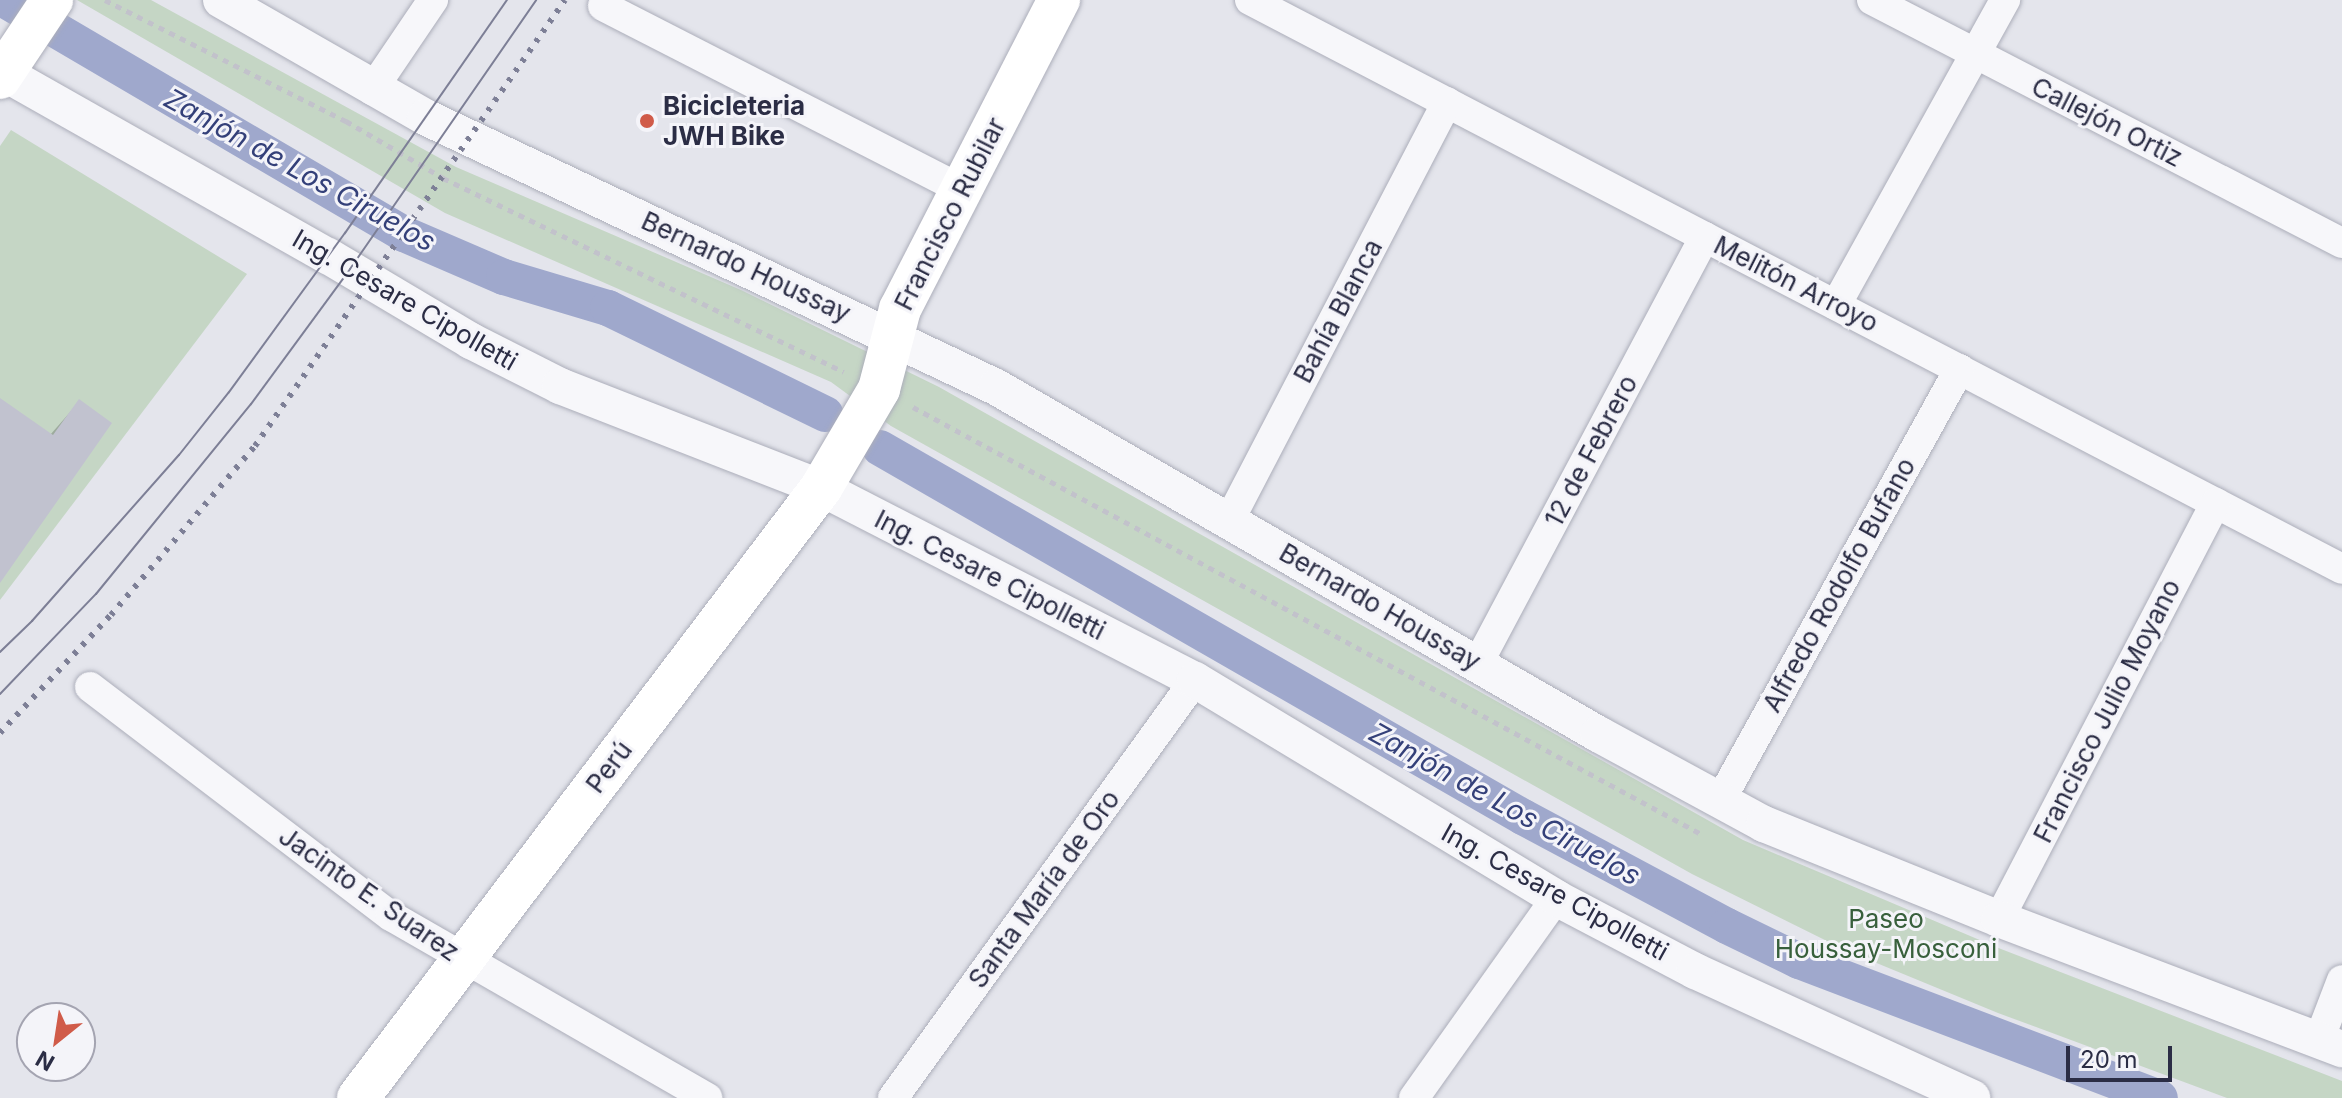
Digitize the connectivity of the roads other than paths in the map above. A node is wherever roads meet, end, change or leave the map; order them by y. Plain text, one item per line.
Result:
1 (221, 0) edge
2 (433, 0) edge
3 (1059, 0) edge
4 (1250, 0) edge
5 (1872, 0) edge
6 (2005, 0) edge
7 (603, 6) dead end
8 (45, 10) edge
9 (1976, 54) junction
10 (5, 69) edge
11 (372, 90) junction
12 (1447, 102) junction
13 (960, 189) junction
14 (1705, 237) junction
15 (2342, 243) edge
16 (1836, 305) junction
17 (893, 335) junction
18 (1959, 369) junction
19 (855, 433) joint
20 (821, 488) junction
21 (2216, 503) junction
22 (1230, 519) junction
23 (2342, 569) edge
24 (1477, 665) junction
25 (1195, 680) junction
26 (90, 687) dead end
27 (1720, 801) junction
28 (1556, 898) junction
29 (1999, 919) junction
30 (463, 960) junction
31 (2342, 980) edge
32 (2330, 1045) edge
33 (1961, 1096) edge
34 (358, 1098) edge
35 (707, 1098) edge
36 (893, 1098) edge
37 (1414, 1098) edge

1 - 11 street, Bernardo Houssay
2 - 11 street
3 - 13 main road, Francisco Rubilar
4 - 12 street, Melitón Arroyo
5 - 9 street, Callejón Ortiz
6 - 9 street
7 - 13 street
8 - 10 main road
9 - 15 street, Callejón Ortiz
9 - 16 street
10 - 20 street, Ing. Cesare Cipolletti
11 - 17 street, Bernardo Houssay
12 - 14 street, Melitón Arroyo
12 - 22 street, Bahía Blanca
13 - 17 main road, Francisco Rubilar
14 - 16 street, Melitón Arroyo
14 - 24 street, 12 de Febrero
16 - 18 street, Melitón Arroyo
17 - 19 main road, Francisco Rubilar
17 - 22 street, Bernardo Houssay
18 - 21 street, Melitón Arroyo
18 - 27 street, Alfredo Rodolfo Bufano
19 - 20 main road, Perú
20 - 25 street, Ing. Cesare Cipolletti
20 - 30 main road, Perú
21 - 23 street, Melitón Arroyo
21 - 29 street, Francisco Julio Moyano
22 - 24 street, Bernardo Houssay
24 - 27 street, Bernardo Houssay
25 - 28 street, Ing. Cesare Cipolletti
25 - 36 street, Santa María de Oro
26 - 30 street, Jacinto E. Suarez
27 - 29 street, Bernardo Houssay
28 - 33 street, Ing. Cesare Cipolletti
28 - 37 street
29 - 32 street, Bernardo Houssay
30 - 34 main road, Perú
30 - 35 street, Jacinto E. Suarez
31 - 32 street

